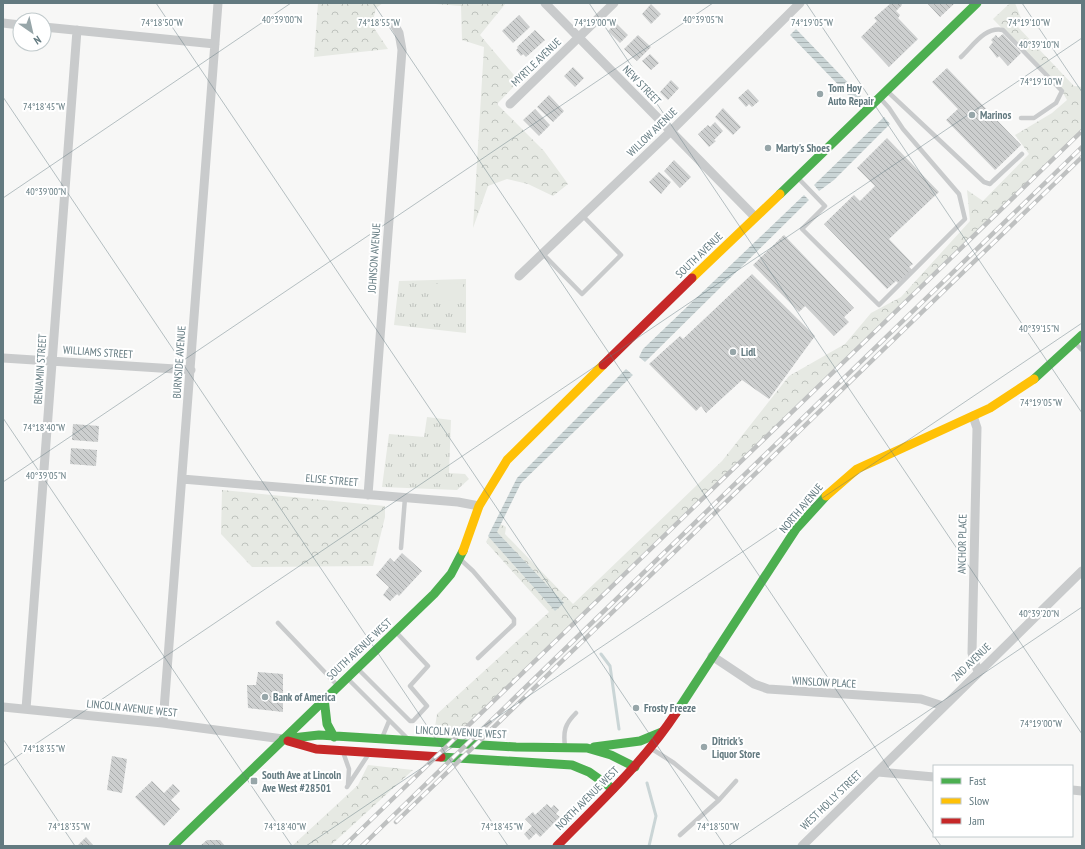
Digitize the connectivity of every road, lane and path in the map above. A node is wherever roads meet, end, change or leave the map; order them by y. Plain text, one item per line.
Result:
1 (218, 3) edge
2 (545, 3) edge
3 (614, 3) edge
4 (800, 3) edge
5 (977, 3) edge
6 (394, 24) dead end
7 (52, 28) edge
8 (77, 30) junction
9 (579, 37) junction
10 (215, 44) junction
11 (961, 57) dead end
12 (887, 91) junction
13 (880, 98) junction
14 (510, 104) dead end
15 (1021, 118) dead end
16 (670, 132) junction
17 (1022, 154) dead end
18 (797, 177) junction
19 (582, 215) junction
20 (755, 217) junction
21 (542, 253) junction
22 (519, 276) dead end
23 (1082, 336) edge
24 (1075, 343) junction
25 (1082, 350) edge
26 (3, 358) edge
27 (53, 361) junction
28 (191, 370) junction
29 (973, 416) junction
30 (182, 479) junction
31 (368, 495) junction
32 (405, 498) junction
33 (478, 506) junction
34 (465, 545) joint
35 (401, 548) dead end
36 (460, 559) junction
37 (1082, 572) edge
38 (278, 623) dead end
39 (395, 631) junction
40 (712, 656) junction
41 (478, 658) dead end
42 (357, 668) junction
43 (978, 672) junction
44 (346, 677) junction
45 (338, 686) junction
46 (324, 698) junction
47 (943, 706) junction
48 (3, 707) edge
49 (26, 709) junction
50 (576, 713) dead end
51 (389, 721) junction
52 (163, 723) junction
53 (664, 731) junction
54 (334, 737) junction
55 (283, 739) junction
56 (382, 740) junction
57 (410, 741) junction
58 (565, 748) junction
59 (587, 748) junction
60 (651, 748) junction
61 (342, 751) junction
62 (369, 753) junction
63 (635, 767) junction
64 (878, 772) junction
65 (933, 777) edge
66 (736, 781) dead end
67 (613, 789) junction
68 (719, 800) junction
69 (680, 836) dead end
70 (173, 846) edge
71 (557, 846) edge
72 (802, 846) edge

1 - 10 street, BURNSIDE AVENUE
2 - 9 street, NEW STREET
3 - 9 street, MYRTLE AVENUE
4 - 16 street, WILLOW AVENUE
5 - 12 main road, SOUTH AVENUE
6 - 31 street, JOHNSON AVENUE
7 - 8 street
8 - 10 street
8 - 27 street, BENJAMIN STREET
9 - 14 street, MYRTLE AVENUE
9 - 16 street, NEW STREET
10 - 28 street, BURNSIDE AVENUE
11 - 15 lane
12 - 13 main road, SOUTH AVENUE
12 - 17 lane
13 - 18 main road, SOUTH AVENUE
13 - 18 lane
16 - 19 street, WILLOW AVENUE
16 - 20 street, NEW STREET
18 - 20 main road, SOUTH AVENUE
19 - 21 street, WILLOW AVENUE
19 - 21 lane
20 - 33 main road, SOUTH AVENUE
21 - 22 street, WILLOW AVENUE
23 - 24 main road, NORTH AVENUE
24 - 25 lane
24 - 29 main road, NORTH AVENUE
26 - 27 street, WILLIAMS STREET
27 - 28 street, WILLIAMS STREET
27 - 49 street, BENJAMIN STREET
28 - 30 street, BURNSIDE AVENUE
29 - 40 main road, NORTH AVENUE
29 - 43 street, ANCHOR PLACE
30 - 31 street, ELISE STREET
30 - 52 street, BURNSIDE AVENUE
31 - 32 street, ELISE STREET
32 - 33 street, ELISE STREET
32 - 35 lane
33 - 34 main road, SOUTH AVENUE
34 - 36 main road, SOUTH AVENUE WEST
36 - 39 main road, SOUTH AVENUE WEST
36 - 41 lane
37 - 43 street, 2ND AVENUE
38 - 45 lane
39 - 42 main road, SOUTH AVENUE WEST
39 - 42 lane
40 - 47 street, WINSLOW PLACE
40 - 53 main road, NORTH AVENUE
42 - 44 main road, SOUTH AVENUE WEST
43 - 47 street, 2ND AVENUE
44 - 45 main road, SOUTH AVENUE WEST
44 - 51 lane
45 - 46 main road, SOUTH AVENUE WEST
46 - 54 main road
46 - 55 main road, SOUTH AVENUE WEST
47 - 64 street, 2ND AVENUE
48 - 49 street, LINCOLN AVENUE WEST
49 - 52 street, LINCOLN AVENUE WEST
50 - 58 lane
51 - 56 lane
51 - 57 lane
52 - 55 street, LINCOLN AVENUE WEST
53 - 59 main road
53 - 60 main road, NORTH AVENUE
54 - 55 main road, LINCOLN AVENUE WEST
54 - 56 main road, LINCOLN AVENUE WEST
55 - 61 main road, LINCOLN AVENUE WEST
55 - 70 main road, SOUTH AVENUE WEST
56 - 57 main road, LINCOLN AVENUE WEST
57 - 58 main road, LINCOLN AVENUE WEST
58 - 59 main road, LINCOLN AVENUE WEST
59 - 63 main road, LINCOLN AVENUE WEST
60 - 63 main road, NORTH AVENUE
60 - 68 lane
61 - 62 main road, LINCOLN AVENUE WEST
61 - 62 lane
62 - 67 main road, LINCOLN AVENUE WEST
63 - 67 main road, NORTH AVENUE WEST
64 - 65 street
64 - 72 street, WEST HOLLY STREET
66 - 68 lane
67 - 71 main road, NORTH AVENUE WEST
68 - 69 lane

